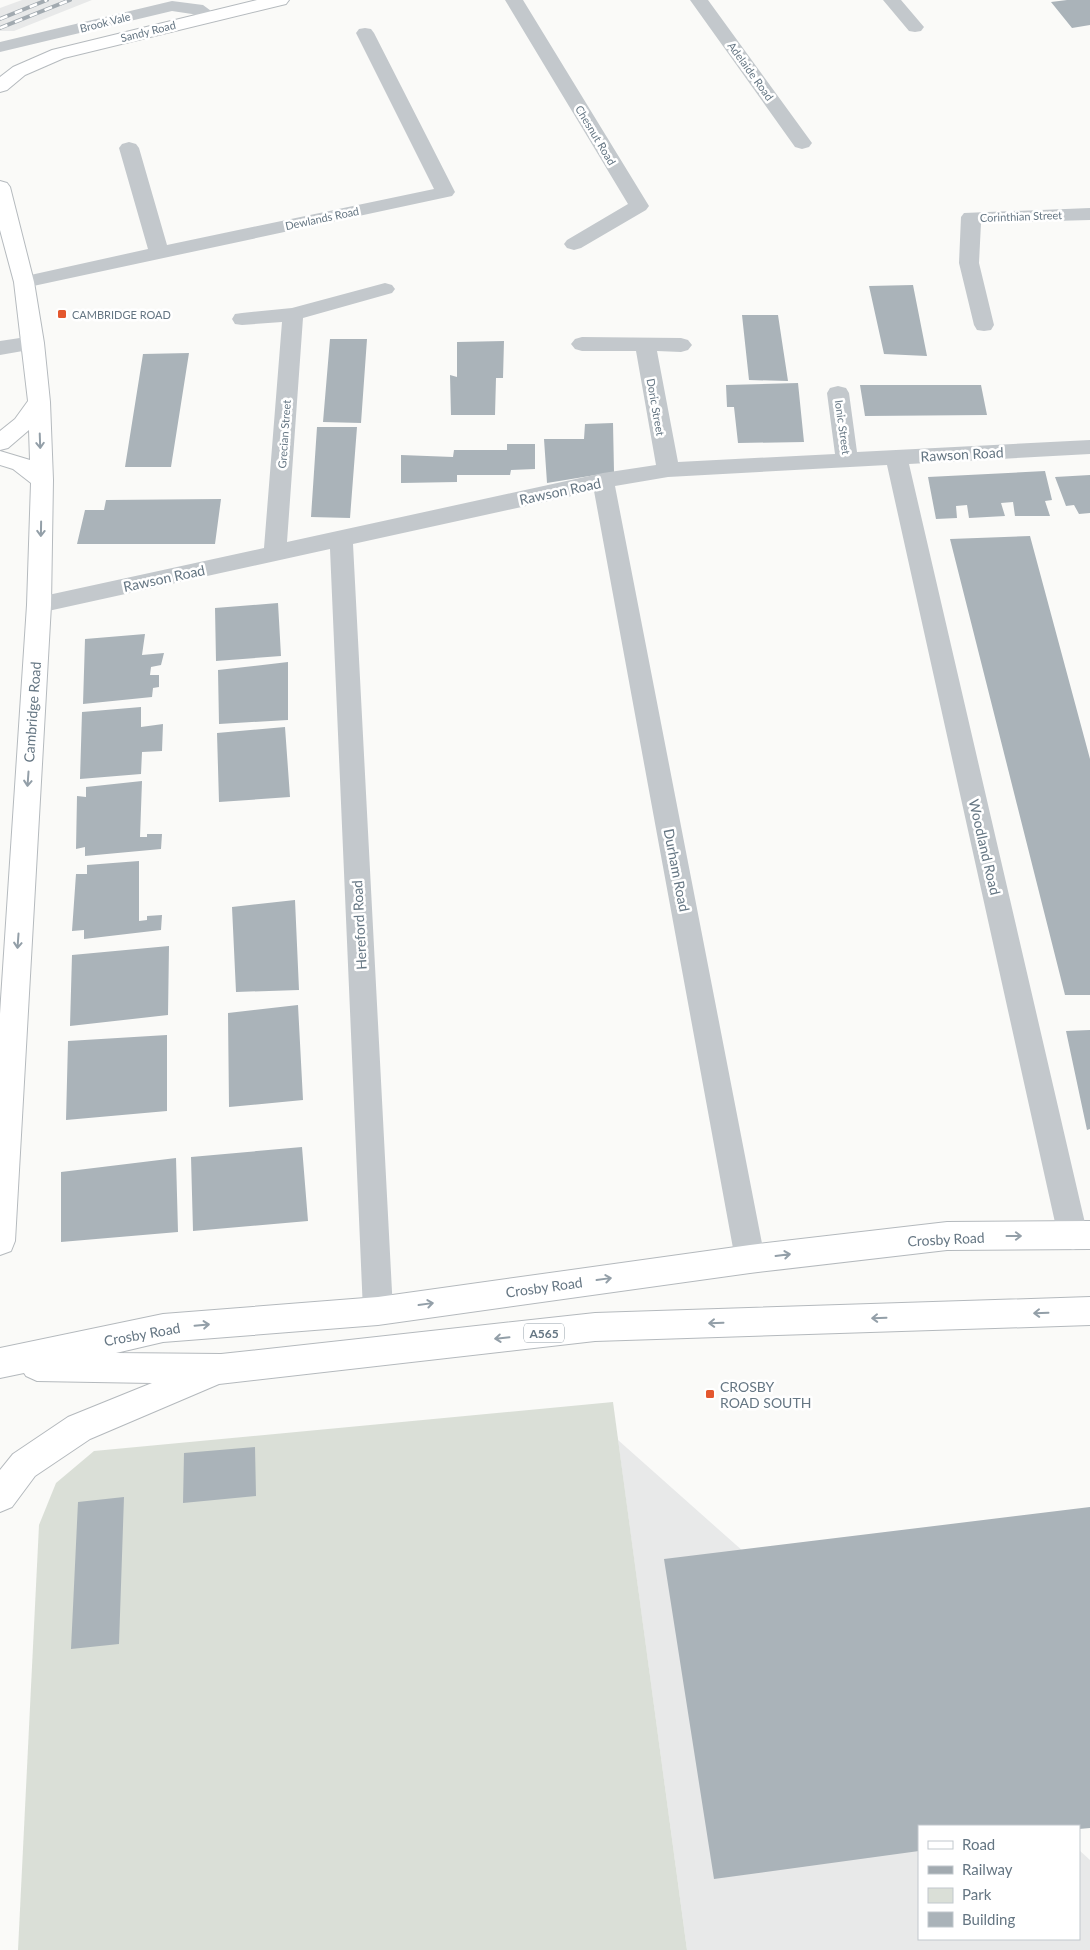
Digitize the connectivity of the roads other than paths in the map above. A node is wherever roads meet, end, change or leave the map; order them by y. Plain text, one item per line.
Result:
1 (280, 0) edge
2 (514, 0) edge
3 (700, 0) edge
4 (892, 0) edge
5 (209, 16) junction
6 (915, 27) dead end
7 (365, 33) dead end
8 (0, 47) edge
9 (0, 86) edge
10 (802, 143) dead end
11 (129, 148) dead end
12 (0, 187) edge
13 (1090, 214) edge
14 (574, 244) dead end
15 (159, 253) junction
16 (24, 282) junction
17 (385, 289) dead end
18 (293, 314) junction
19 (242, 319) dead end
20 (984, 325) dead end
21 (33, 343) junction
22 (582, 344) dead end
23 (645, 345) junction
24 (681, 345) dead end
25 (0, 348) edge
26 (838, 393) dead end
27 (39, 402) junction
28 (0, 443) edge
29 (1090, 447) edge
30 (896, 457) junction
31 (0, 458) edge
32 (847, 460) junction
33 (668, 470) junction
34 (42, 480) junction
35 (604, 481) junction
36 (340, 539) junction
37 (275, 553) junction
38 (39, 605) junction
39 (1082, 1236) edge
40 (0, 1241) edge
41 (750, 1258) junction
42 (378, 1311) junction
43 (1090, 1311) edge
44 (0, 1364) edge
45 (221, 1369) junction
46 (0, 1496) edge

1 - 5 main road, Sandy Road
2 - 14 street, Chesnut Road
3 - 10 street, Adelaide Road
4 - 6 street
5 - 8 street, Brook Vale
5 - 9 main road, Sandy Road
7 - 15 street, Dewlands Road
11 - 15 street
12 - 16 main road, Cambridge Road
13 - 20 street, Corinthian Street
15 - 16 street, Dewlands Road
16 - 21 main road, Cambridge Road
17 - 18 street
18 - 19 street
18 - 37 street, Grecian Street
21 - 25 street
21 - 27 main road, Cambridge Road
22 - 23 street
23 - 24 street
23 - 33 street, Doric Street
26 - 32 street, Ionic Street
27 - 28 main road
27 -> 34 main road, Cambridge Road
29 - 30 street, Rawson Road
30 - 32 street, Rawson Road
30 - 39 street, Woodland Road
31 - 34 main road
32 - 33 street, Rawson Road
33 - 35 street, Rawson Road
34 -> 38 main road, Cambridge Road
35 - 36 street, Rawson Road
35 - 41 street, Durham Road
36 - 37 street, Rawson Road
36 - 42 street, Hereford Road
37 - 38 street, Rawson Road
38 -> 40 main road, Cambridge Road
41 -> 39 main road, Crosby Road / A565
42 -> 41 main road, Crosby Road / A565
44 -> 42 main road, Crosby Road / A565
43 -> 45 main road, Crosby Road / A565
44 - 45 main road, Crosby Road / A565
45 - 46 main road

